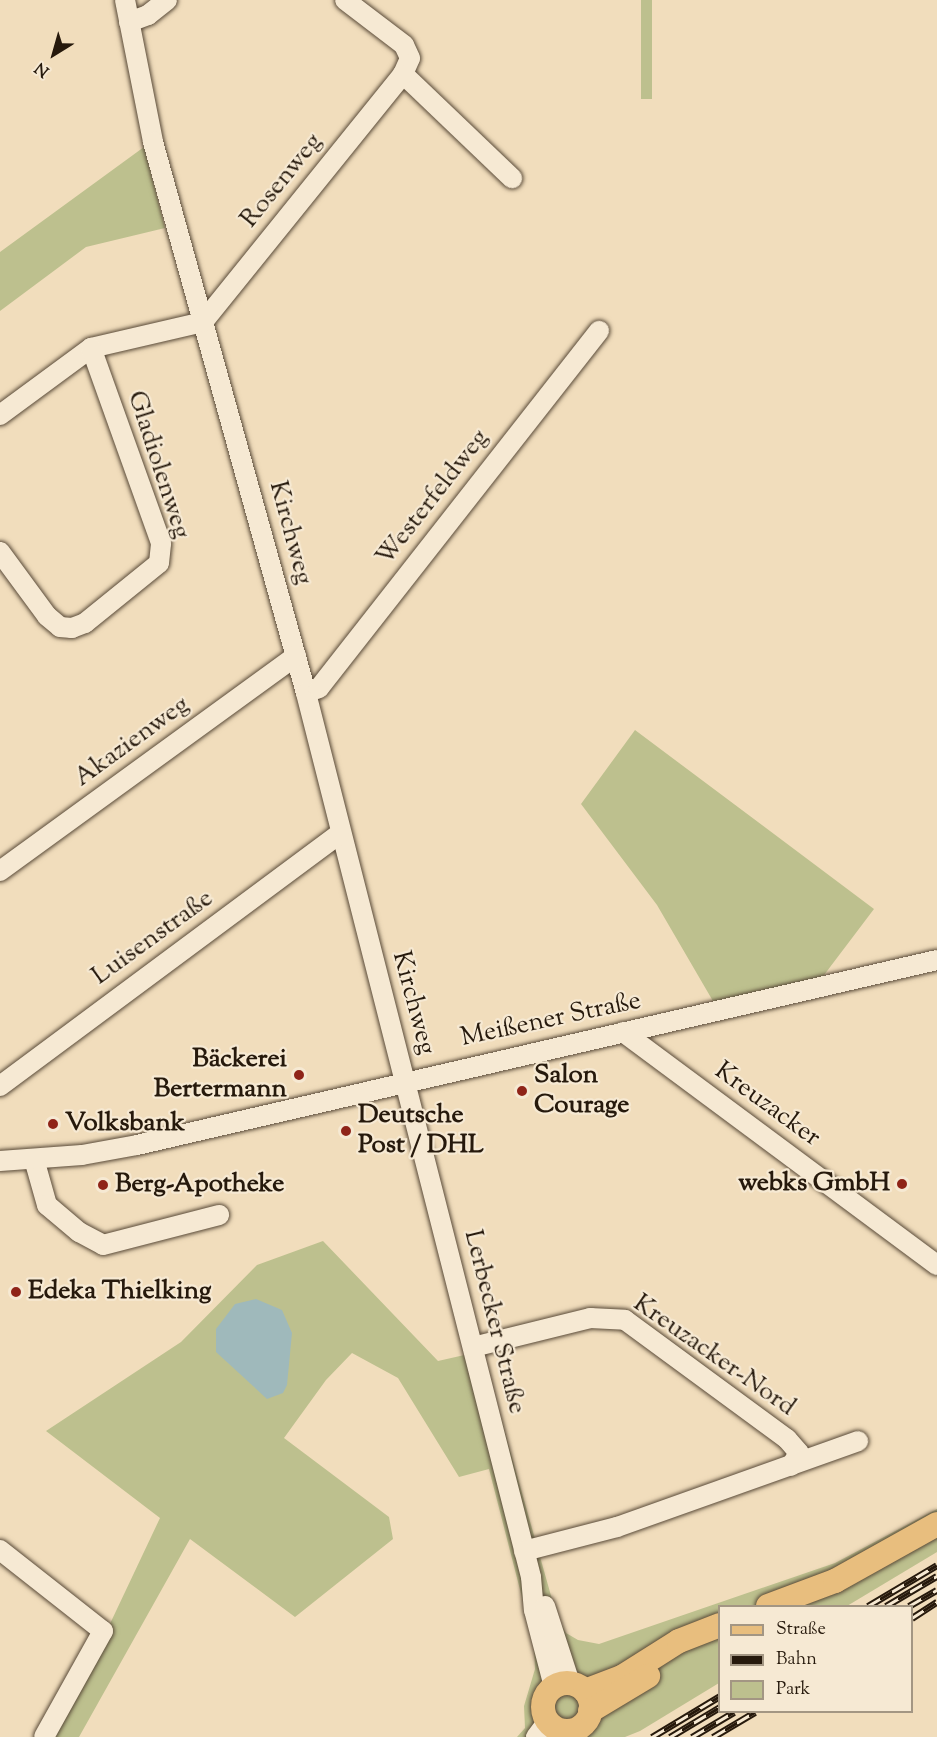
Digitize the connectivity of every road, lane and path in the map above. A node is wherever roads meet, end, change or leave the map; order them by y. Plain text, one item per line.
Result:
1 (125, 0) edge
2 (167, 0) edge
3 (345, 0) edge
4 (129, 22) junction
5 (403, 74) junction
6 (512, 178) dead end
7 (203, 322) junction
8 (599, 330) dead end
9 (91, 348) junction
10 (0, 415) edge
11 (0, 552) edge
12 (296, 656) junction
13 (306, 693) junction
14 (339, 834) junction
15 (0, 871) edge
16 (937, 960) edge
17 (623, 1032) junction
18 (406, 1080) junction
19 (0, 1086) edge
20 (34, 1159) junction
21 (0, 1161) edge
22 (219, 1215) dead end
23 (937, 1265) edge
24 (472, 1347) junction
25 (858, 1441) dead end
26 (791, 1466) junction
27 (937, 1524) edge
28 (0, 1550) edge
29 (524, 1551) junction
30 (771, 1605) edge
31 (710, 1629) edge
32 (575, 1693) junction
33 (542, 1729) edge
34 (574, 1733) edge
35 (44, 1737) edge

1 - 4 street, Kirchweg
2 - 4 street
3 - 5 street
4 - 7 street, Kirchweg
5 - 6 street
5 - 7 street, Rosenweg
7 - 9 street
7 - 12 street, Kirchweg
8 - 13 street, Westerfeldweg
9 - 10 street
9 - 11 street, Gladiolenweg
12 - 13 street, Kirchweg
12 - 15 street, Akazienweg
13 - 14 street, Kirchweg
14 - 18 street, Kirchweg
14 - 19 street, Luisenstraße
16 - 17 street, Meißener Straße
17 - 18 street, Meißener Straße
17 - 23 street, Kreuzacker
18 - 20 street, Meißener Straße
18 - 24 street, Lerbecker Straße
20 - 21 street, Meißener Straße
20 - 22 street
24 - 26 street, Kreuzacker-Nord
24 - 29 street, Lerbecker Straße
25 - 26 street
26 - 29 street
27 - 30 main road
28 - 35 street
29 - 32 street, Lerbecker Straße
31 - 32 main road
32 - 33 main road
32 - 34 main road
33 - 34 main road

